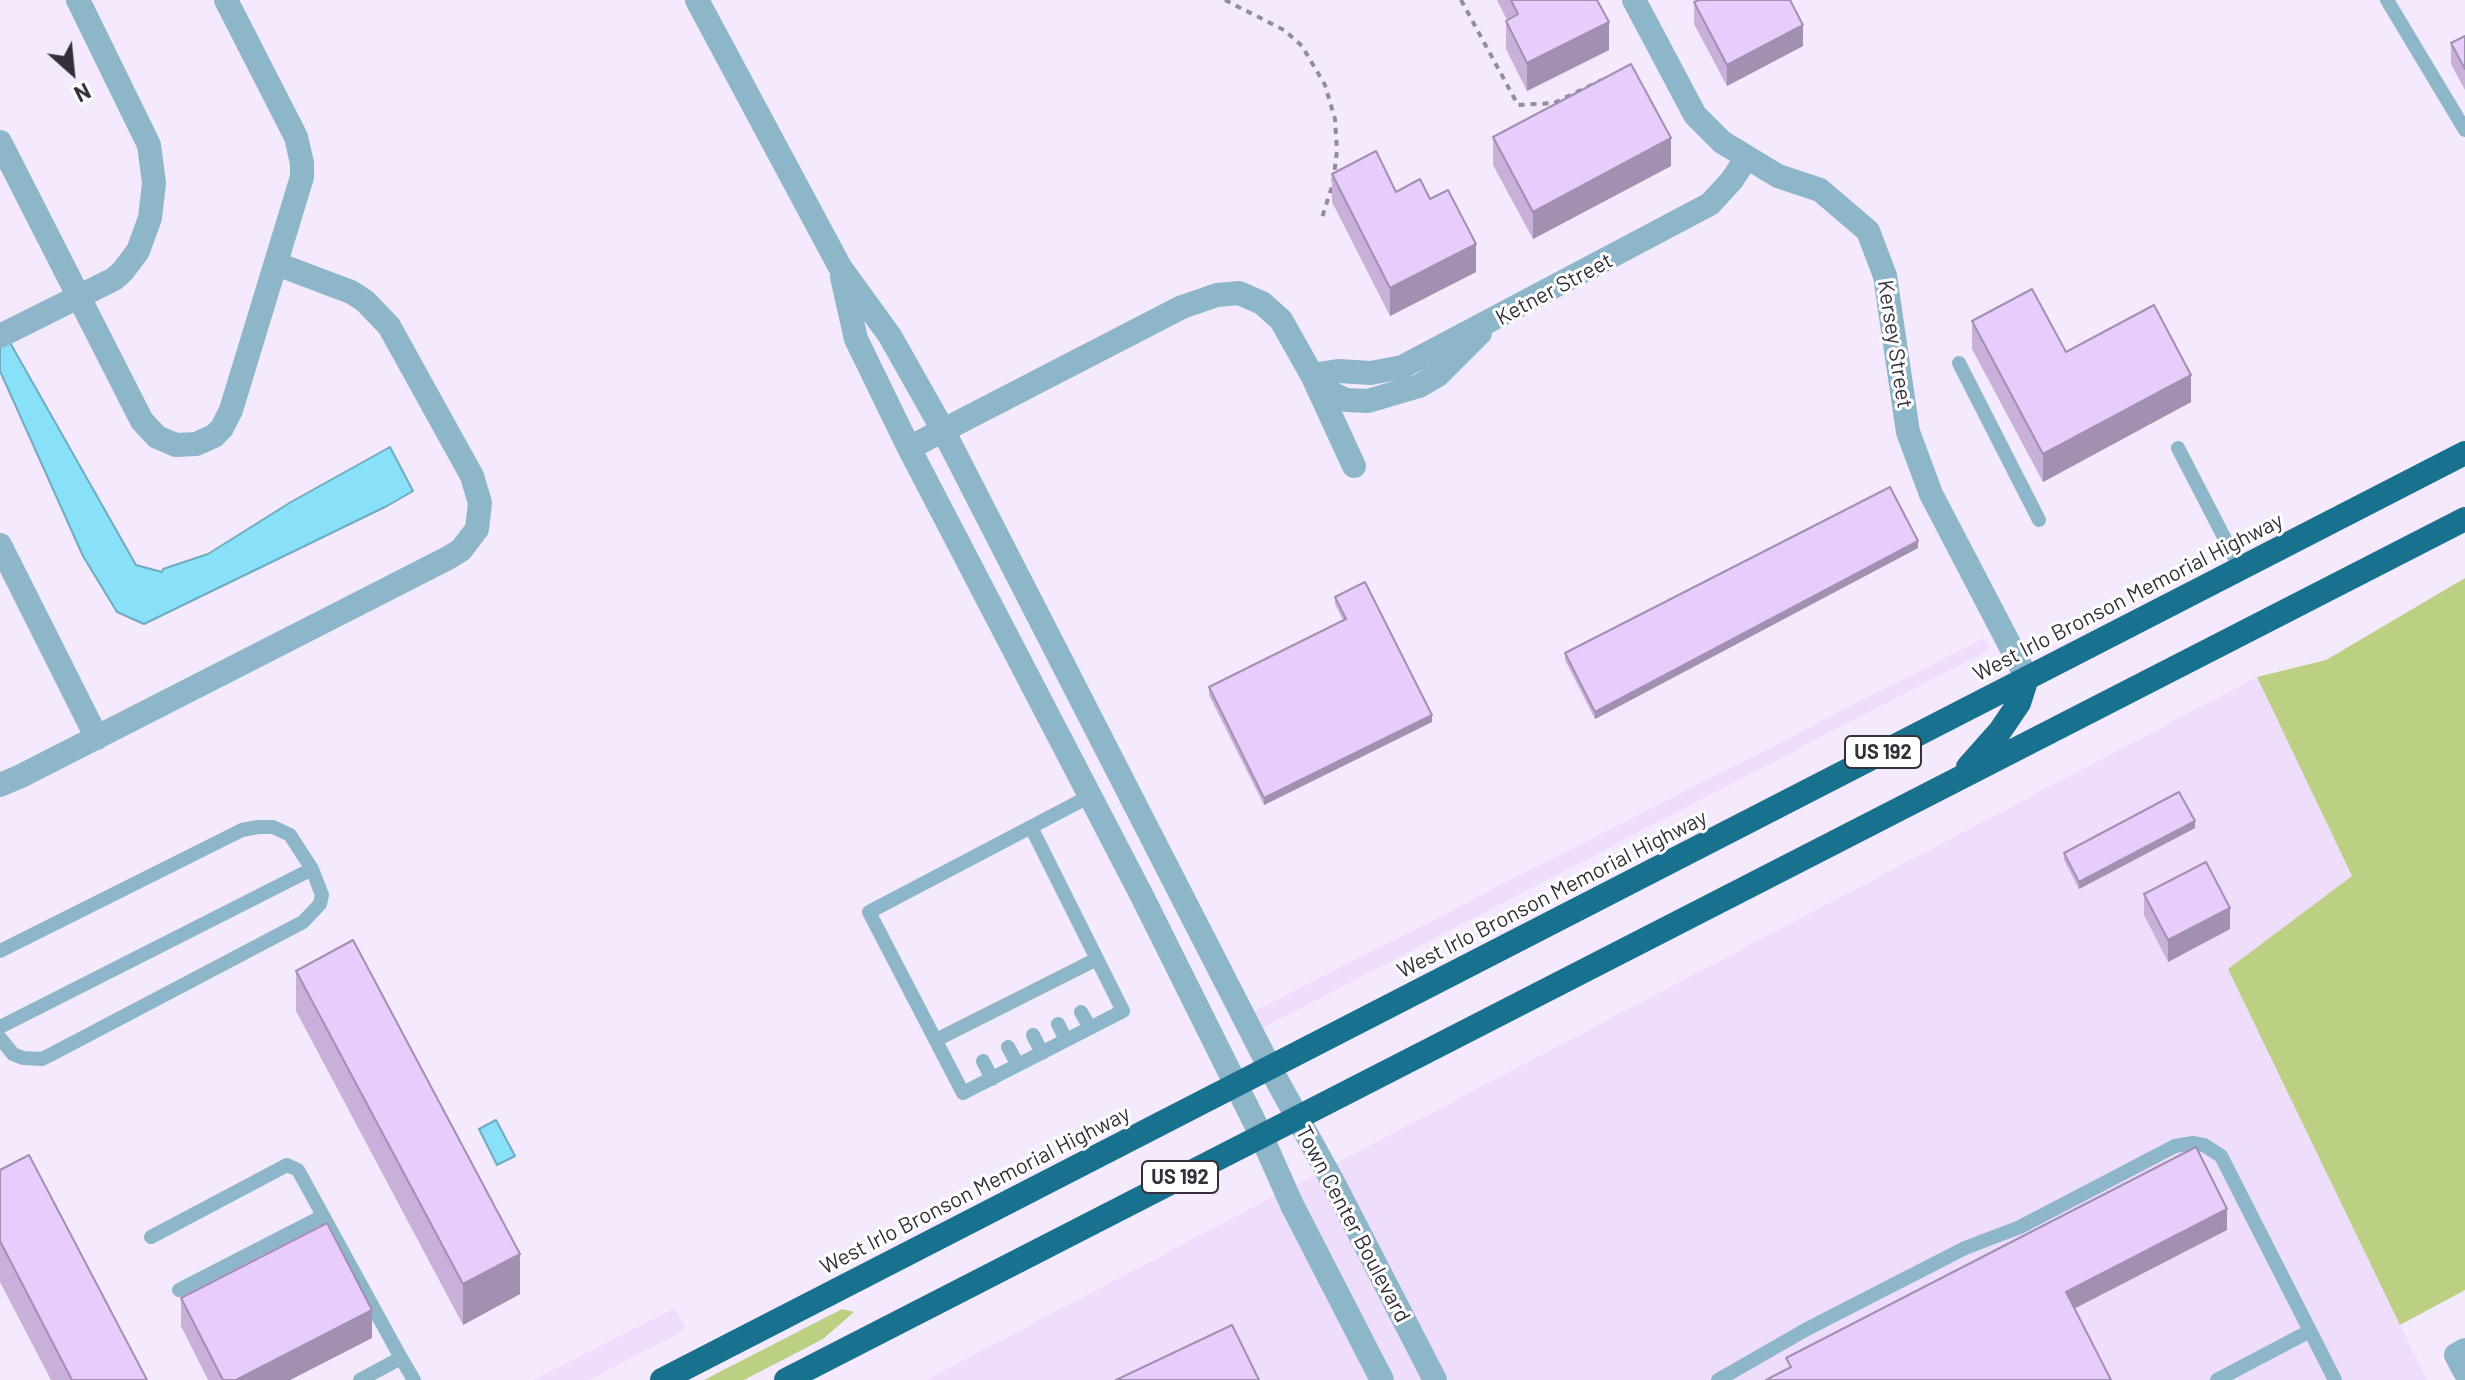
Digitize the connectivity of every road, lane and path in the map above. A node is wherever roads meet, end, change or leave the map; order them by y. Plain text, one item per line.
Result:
1 (78, 0) edge
2 (226, 0) edge
3 (697, 0) edge
4 (1225, 0) edge
5 (1461, 0) edge
6 (1634, 0) edge
7 (2387, 0) edge
8 (1603, 79) edge
9 (2465, 130) edge
10 (0, 142) edge
11 (1747, 157) junction
12 (1321, 221) dead end
13 (277, 264) junction
14 (840, 267) junction
15 (79, 296) junction
16 (6, 334) edge
17 (1959, 363) dead end
18 (1312, 375) junction
19 (943, 430) junction
20 (909, 448) junction
21 (2178, 448) dead end
22 (2465, 453) edge
23 (1354, 466) dead end
24 (2465, 519) edge
25 (2039, 520) dead end
26 (2, 551) edge
27 (2240, 568) junction
28 (2027, 678) junction
29 (1083, 703) junction
30 (1049, 719) junction
31 (97, 738) junction
32 (1958, 778) junction
33 (0, 785) edge
34 (1090, 796) junction
35 (1031, 827) junction
36 (312, 869) junction
37 (1173, 880) junction
38 (1141, 894) junction
39 (0, 951) edge
40 (1097, 959) junction
41 (1081, 1012) dead end
42 (1058, 1024) dead end
43 (0, 1027) edge
44 (1090, 1028) junction
45 (1033, 1035) dead end
46 (0, 1038) edge
47 (936, 1040) junction
48 (1066, 1040) junction
49 (1008, 1047) dead end
50 (1042, 1053) junction
51 (983, 1061) dead end
52 (1018, 1065) junction
53 (1270, 1068) junction
54 (992, 1079) junction
55 (1236, 1085) junction
56 (1296, 1117) junction
57 (1261, 1135) junction
58 (323, 1216) junction
59 (151, 1237) dead end
60 (179, 1290) dead end
61 (2310, 1331) junction
62 (2465, 1350) edge
63 (401, 1358) junction
64 (2465, 1372) edge
65 (360, 1380) edge
66 (414, 1380) edge
67 (662, 1380) edge
68 (786, 1380) edge
69 (1382, 1380) edge
70 (1435, 1380) edge
71 (1718, 1380) edge
72 (2217, 1380) edge
73 (2335, 1380) edge

1 - 15 street
2 - 13 street
3 - 14 street
4 - 12 path
5 - 8 path
6 - 11 street, Kersey Street
7 - 9 lane
10 - 15 street
11 - 18 street, Ketner Street
11 - 28 street, Kersey Street
13 - 15 street
13 - 31 street
14 - 19 street, Town Center Boulevard
14 - 20 street, Town Center Boulevard
15 - 16 street
17 - 25 lane
18 - 19 street
18 - 23 street
19 - 20 street
19 - 29 street, Town Center Boulevard
20 - 30 street, Town Center Boulevard
21 - 27 lane
22 - 27 highway, West Irlo Bronson Memorial Highway / US 192
24 - 32 highway, US 192
26 - 31 street
27 - 28 highway, West Irlo Bronson Memorial Highway / US 192
28 - 32 highway
28 - 53 highway, West Irlo Bronson Memorial Highway / US 192
29 - 30 street
29 - 37 street, Town Center Boulevard
30 - 34 street, Town Center Boulevard
31 - 33 street
32 - 56 highway, US 192
34 - 35 lane
34 - 38 street, Town Center Boulevard
35 - 40 lane
35 - 47 lane
36 - 39 lane
36 - 43 lane
36 - 46 lane
37 - 38 street
37 - 53 street, Town Center Boulevard
38 - 55 street, Town Center Boulevard
40 - 44 lane
40 - 47 lane
41 - 44 lane
42 - 48 lane
44 - 48 lane
45 - 50 lane
47 - 54 lane
48 - 50 lane
49 - 52 lane
50 - 52 lane
51 - 54 lane
52 - 54 lane
53 - 55 highway, West Irlo Bronson Memorial Highway / US 192
53 - 56 street, Town Center Boulevard
55 - 57 street, Town Center Boulevard
55 - 67 highway, West Irlo Bronson Memorial Highway / US 192
56 - 57 highway, US 192
56 - 70 street, Town Center Boulevard
57 - 68 highway, US 192
57 - 69 street, Town Center Boulevard
58 - 59 lane
58 - 60 lane
58 - 63 lane
61 - 71 lane
61 - 72 lane
61 - 73 lane
62 - 64 street
63 - 65 lane
63 - 66 lane

